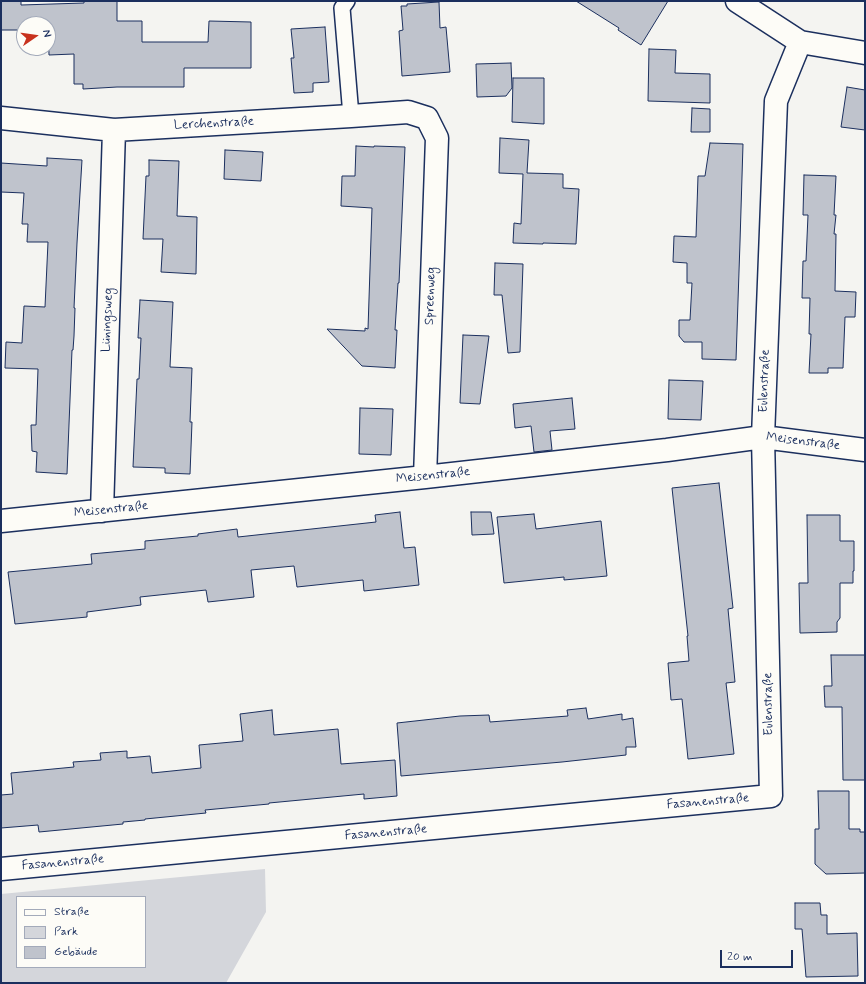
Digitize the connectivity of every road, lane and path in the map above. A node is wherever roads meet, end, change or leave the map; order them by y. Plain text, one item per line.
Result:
1 (347, 1) edge
2 (738, 1) edge
3 (800, 42) junction
4 (865, 53) edge
5 (351, 116) junction
6 (1, 118) edge
7 (427, 118) joint
8 (114, 130) junction
9 (762, 437) junction
10 (865, 450) edge
11 (425, 477) junction
12 (102, 511) junction
13 (1, 521) edge
14 (771, 796) joint
15 (1, 869) edge

1 - 5 lane
2 - 3 street
3 - 4 street
3 - 9 street, Eulenstraße
5 - 7 street, Lerchenstraße
5 - 8 street, Lerchenstraße
6 - 8 street, Lerchenstraße
7 - 11 street, Spreenweg
8 - 12 street, Lüningsweg
9 - 10 street, Meisenstraße
9 - 11 street, Meisenstraße
9 - 14 street, Eulenstraße
11 - 12 street, Meisenstraße
12 - 13 street, Meisenstraße
14 - 15 street, Fasanenstraße

